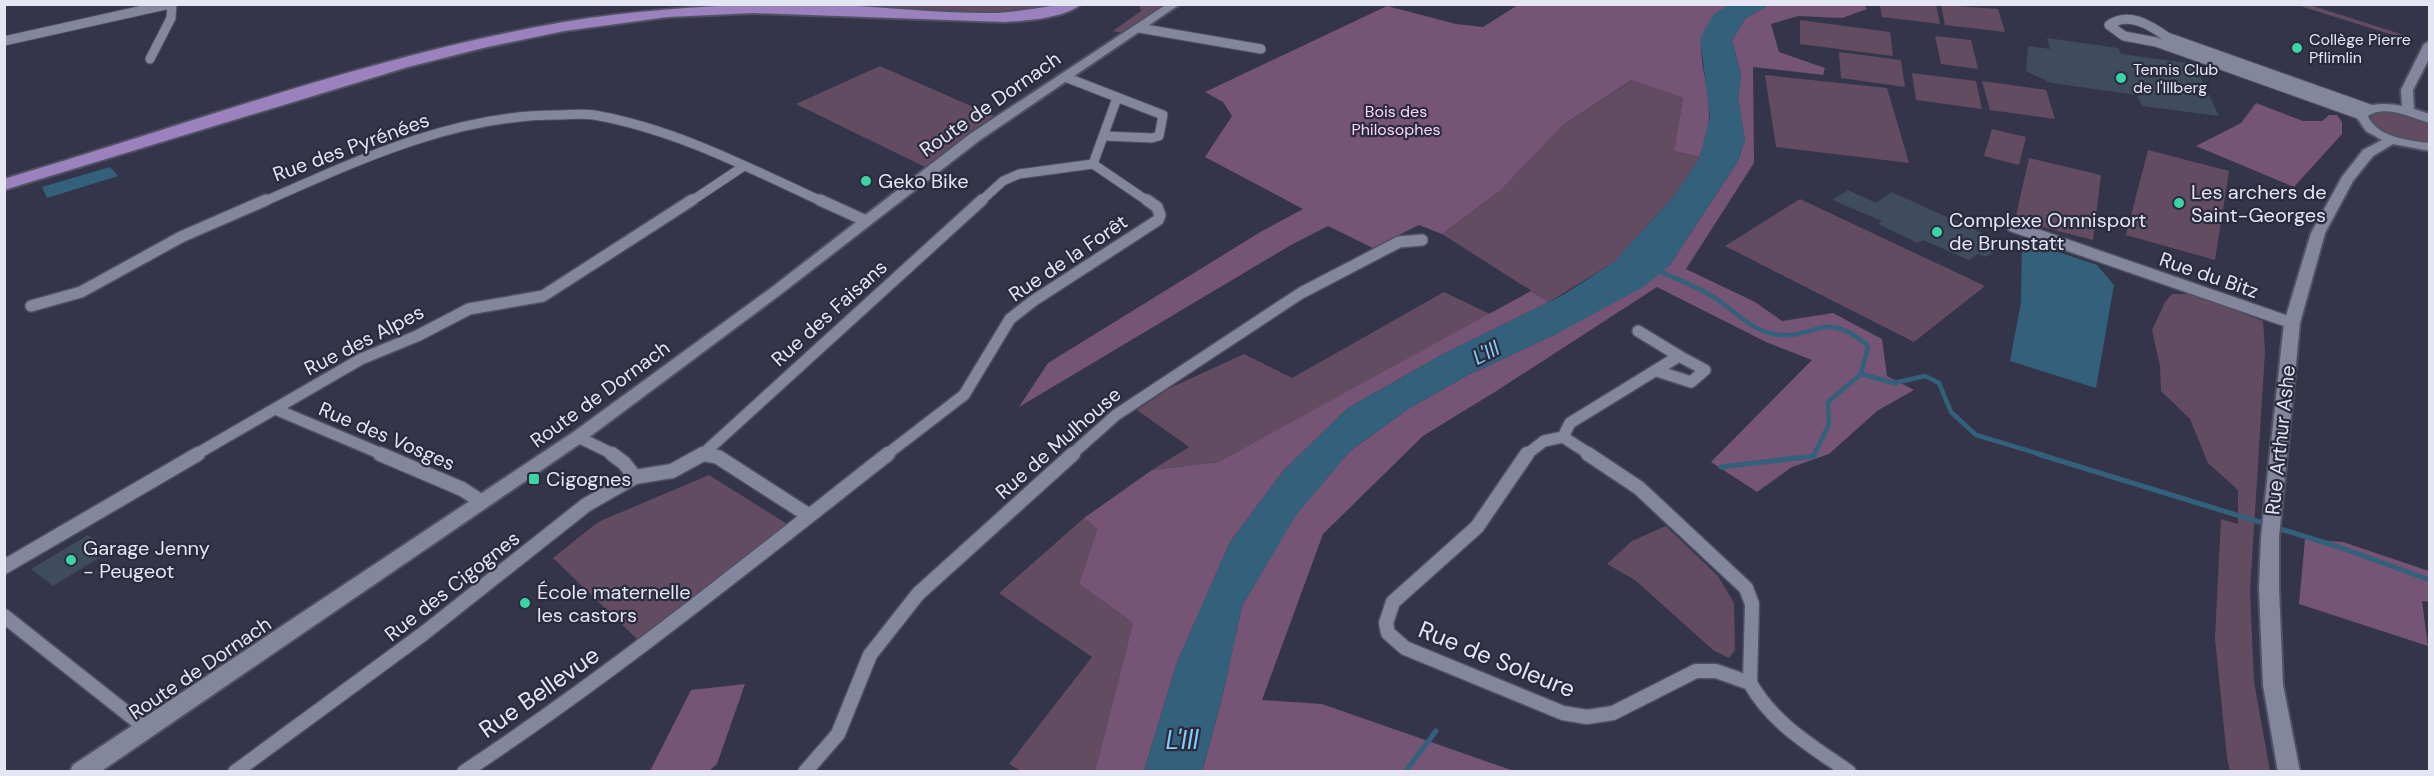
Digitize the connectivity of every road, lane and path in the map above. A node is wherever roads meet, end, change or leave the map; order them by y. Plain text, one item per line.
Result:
1 (171, 4) edge
2 (1074, 4) edge
3 (1089, 4) edge
4 (1175, 4) edge
5 (1057, 11) junction
6 (1135, 30) junction
7 (4, 41) edge
8 (2430, 44) edge
9 (1261, 49) dead end
10 (150, 59) dead end
11 (1065, 77) junction
12 (1117, 98) junction
13 (2366, 112) junction
14 (2408, 112) junction
15 (2430, 119) edge
16 (1104, 136) junction
17 (2392, 139) junction
18 (2430, 147) edge
19 (1093, 164) junction
20 (744, 166) junction
21 (4, 185) edge
22 (866, 221) junction
23 (2012, 226) dead end
24 (1422, 240) dead end
25 (31, 306) dead end
26 (2292, 323) junction
27 (1638, 331) dead end
28 (1679, 356) junction
29 (1657, 371) junction
30 (275, 409) junction
31 (578, 437) junction
32 (1563, 437) junction
33 (703, 454) junction
34 (635, 477) junction
35 (482, 502) junction
36 (808, 515) junction
37 (4, 567) edge
38 (4, 616) edge
39 (1750, 683) junction
40 (147, 729) junction
41 (81, 771) edge
42 (235, 771) edge
43 (464, 771) edge
44 (805, 771) edge
45 (1850, 771) edge
46 (2289, 771) edge

1 - 7 street
1 - 10 street
2 - 5 highway
3 - 5 highway
4 - 6 main road, Route de Dornach
5 - 21 highway
6 - 9 street
6 - 11 main road, Route de Dornach
8 - 14 main road
11 - 12 street
11 - 22 main road, Route de Dornach
12 - 16 street
12 - 16 street
13 - 13 street
13 - 14 main road
13 - 17 main road
14 - 15 main road
16 - 19 street
17 - 18 main road
17 - 26 main road, Rue Arthur Ashe
19 - 33 street, Rue des Faisans
19 - 36 street, Rue de la Forêt
20 - 22 street, Rue des Pyrénées
20 - 25 street, Rue des Pyrénées
20 - 30 street, Rue des Alpes
22 - 31 main road, Route de Dornach
23 - 26 street, Rue du Bitz
24 - 44 street, Rue de Mulhouse
26 - 46 main road, Rue Arthur Ashe
27 - 28 street
28 - 29 street, Rue de Soleure
28 - 29 street
29 - 32 street, Rue de Soleure
30 - 35 street, Rue des Vosges
30 - 37 street, Rue des Alpes
31 - 34 street
31 - 35 main road, Route de Dornach
32 - 39 street
32 - 39 street, Rue de Soleure
33 - 34 street, Rue des Cigognes
33 - 36 street
34 - 42 street, Rue des Cigognes
35 - 40 main road, Route de Dornach
36 - 43 street, Rue Bellevue
38 - 40 street
39 - 45 street
40 - 41 main road, Route de Dornach

